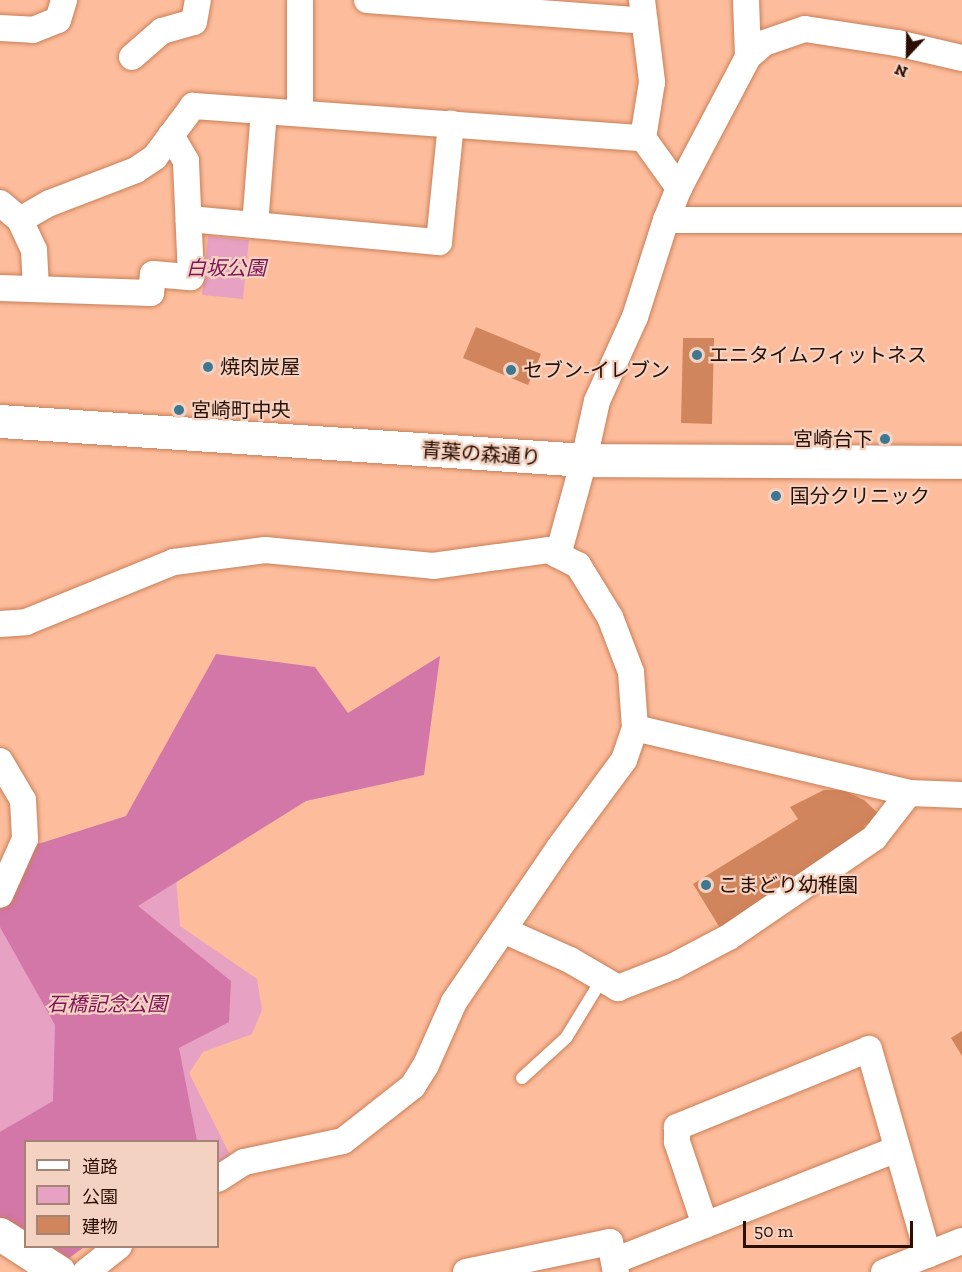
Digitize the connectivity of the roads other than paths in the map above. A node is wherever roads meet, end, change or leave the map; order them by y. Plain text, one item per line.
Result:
1 (64, 0) edge
2 (198, 0) edge
3 (300, 0) edge
4 (367, 0) edge
5 (746, 0) edge
6 (601, 8) edge
7 (643, 10) edge
8 (0, 28) edge
9 (132, 57) dead end
10 (748, 57) junction
11 (962, 58) edge
12 (264, 111) junction
13 (300, 113) junction
14 (451, 124) junction
15 (171, 135) junction
16 (643, 138) junction
17 (679, 188) junction
18 (0, 203) edge
19 (189, 219) junction
20 (962, 219) edge
21 (20, 220) junction
22 (666, 220) junction
23 (255, 225) junction
24 (0, 288) edge
25 (36, 289) junction
26 (0, 421) edge
27 (584, 460) junction
28 (962, 462) edge
29 (558, 555) junction
30 (0, 624) edge
31 (635, 728) junction
32 (0, 761) edge
33 (909, 794) junction
34 (962, 795) edge
35 (0, 895) edge
36 (503, 930) junction
37 (602, 979) junction
38 (522, 1078) dead end
39 (897, 1149) junction
40 (219, 1178) edge
41 (705, 1225) junction
42 (0, 1234) edge
43 (962, 1241) edge
44 (115, 1248) edge
45 (928, 1255) junction
46 (615, 1267) edge
47 (64, 1272) edge
48 (466, 1272) edge
49 (884, 1272) edge

1 - 8 street
2 - 9 street
3 - 13 street
4 - 6 street
5 - 10 street
6 - 7 street
7 - 16 street
10 - 11 street
10 - 17 street
12 - 13 street
12 - 15 street
12 - 23 street
13 - 14 street
14 - 16 street
14 - 23 street
15 - 19 street
15 - 21 street
16 - 17 street
17 - 22 street
18 - 21 street
19 - 23 street
19 - 25 street
20 - 22 street
21 - 25 street
22 - 27 street
24 - 25 street
26 - 27 street, 青葉の森通り
27 - 28 street, 青葉の森通り
27 - 29 street
29 - 30 street
29 - 31 street
31 - 33 street
31 - 36 street
32 - 35 street
33 - 34 street
33 - 37 street
36 - 37 street
36 - 40 street
37 - 38 lane
39 - 41 street
39 - 41 street
39 - 45 street
41 - 46 street
42 - 47 street
43 - 45 street
44 - 47 street
45 - 49 street
46 - 48 street

